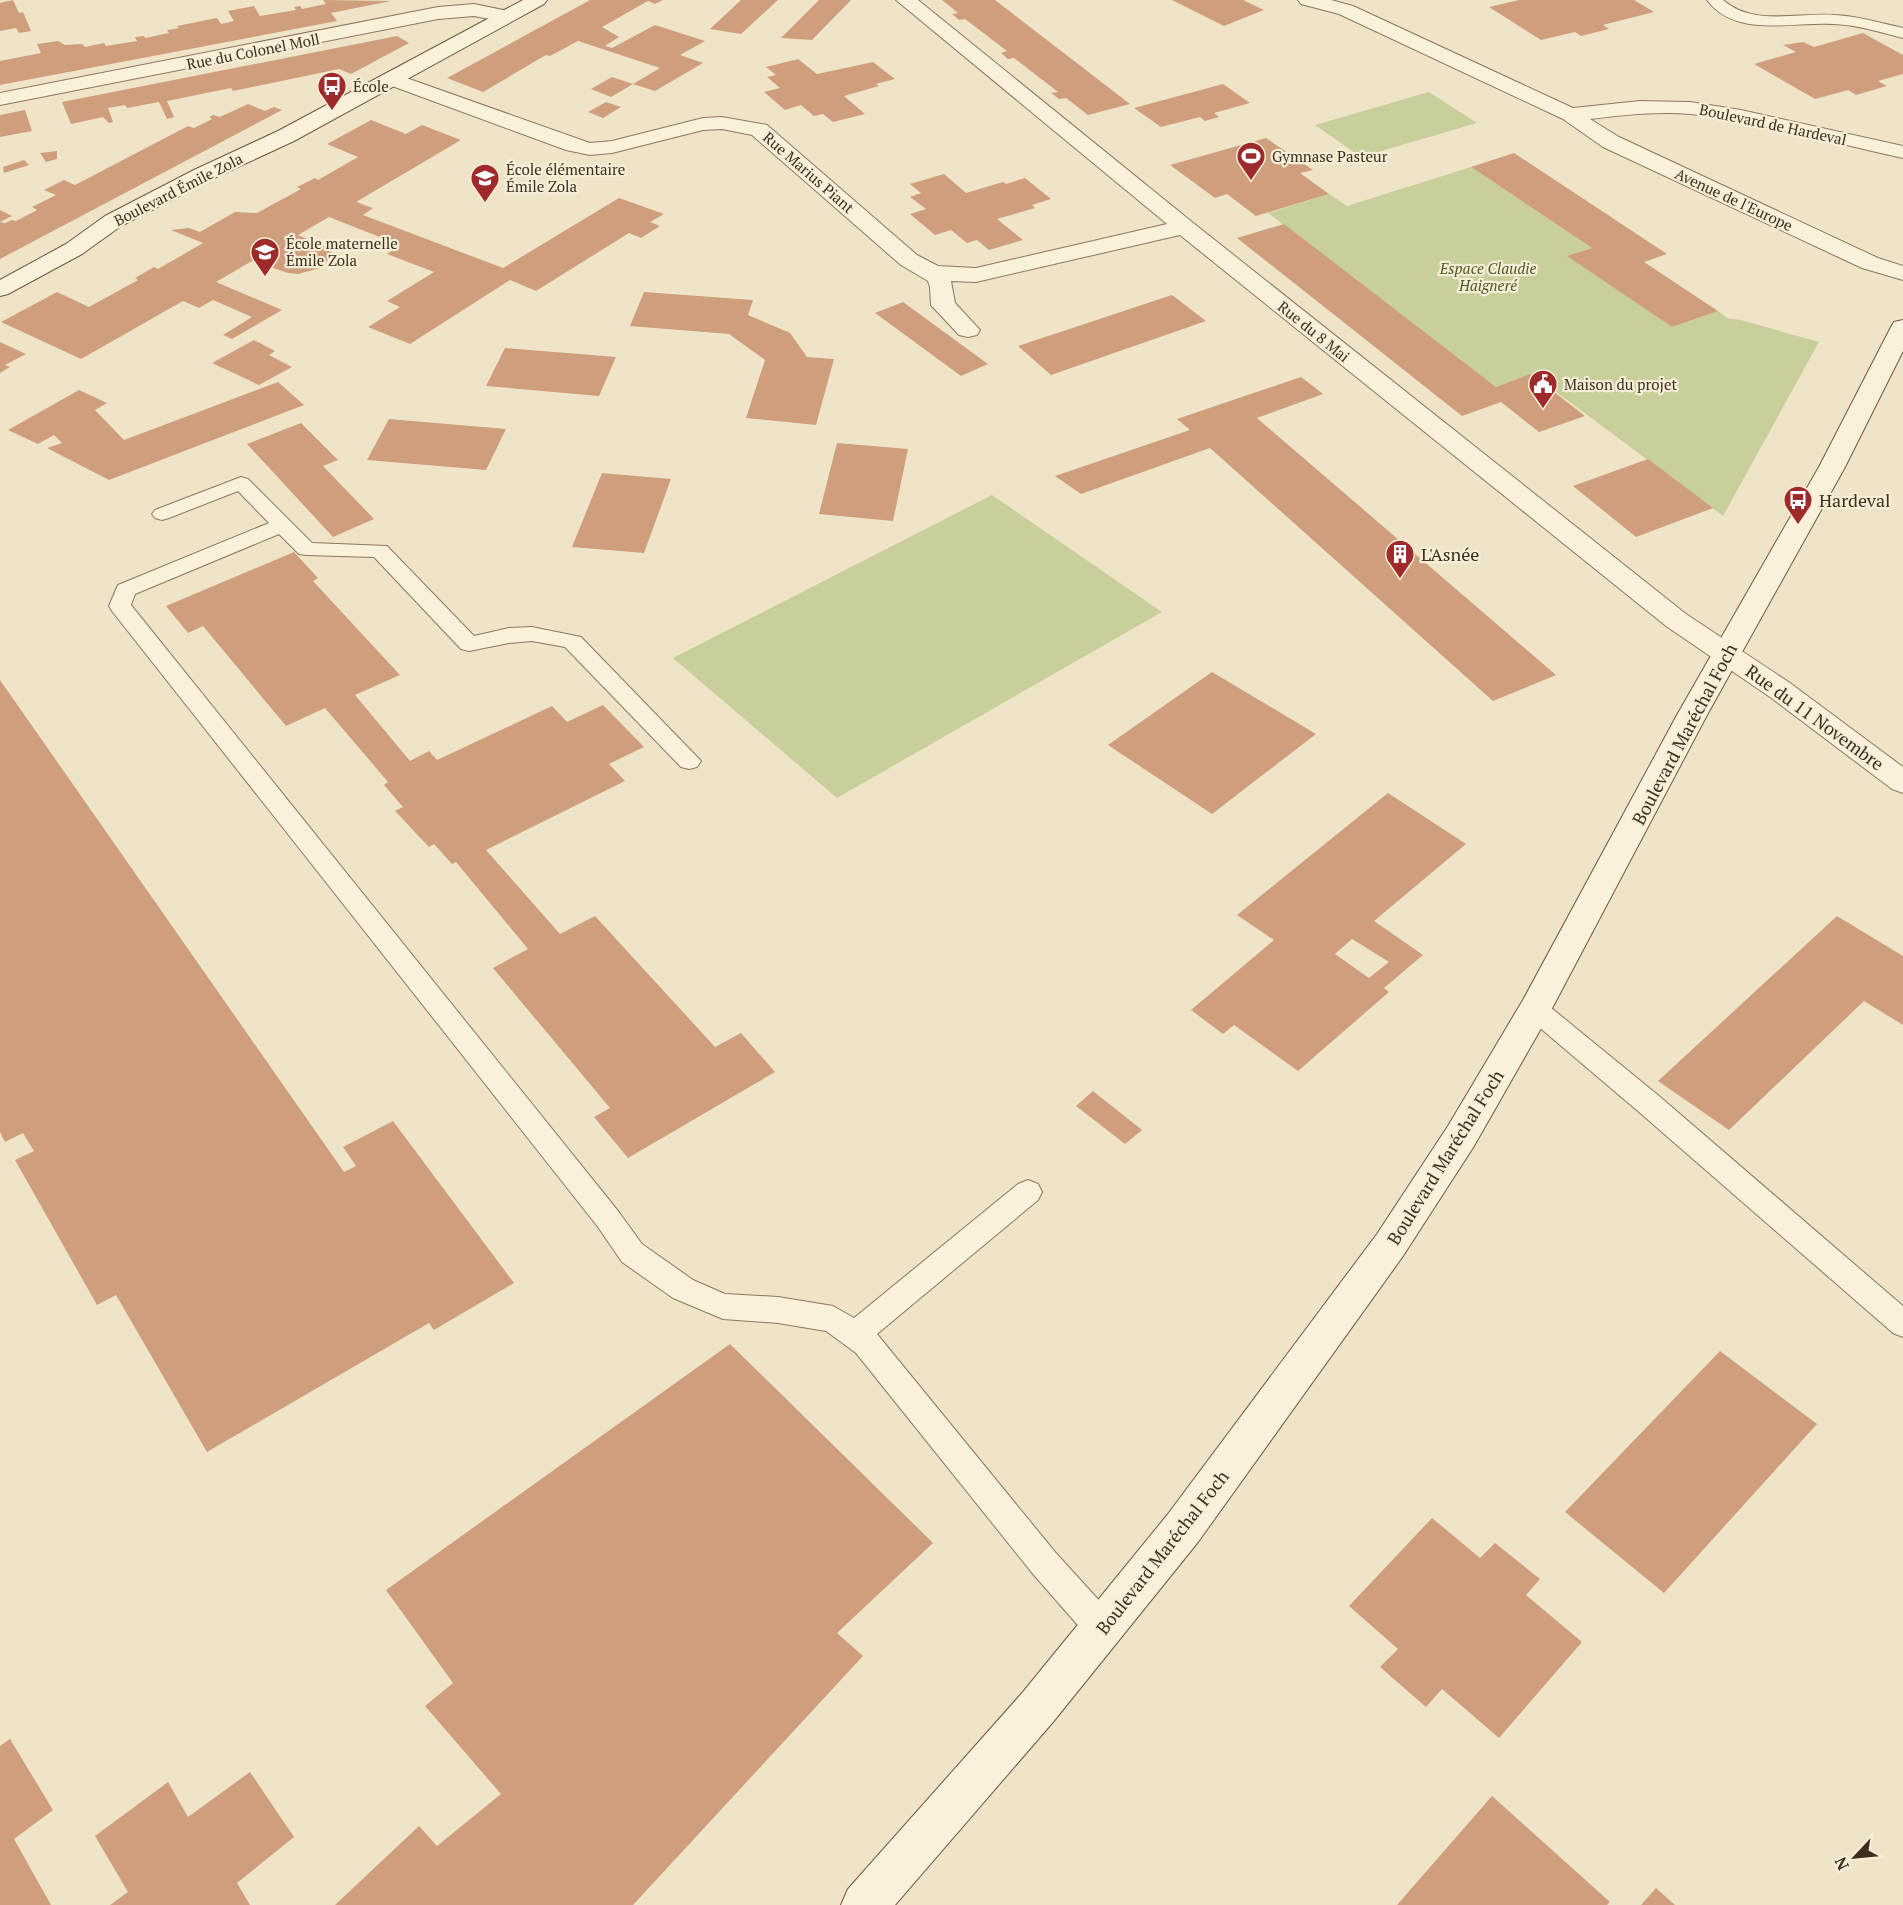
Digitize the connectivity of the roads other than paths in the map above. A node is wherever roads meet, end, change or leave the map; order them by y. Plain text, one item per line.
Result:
1 (537, 0) edge
2 (906, 0) edge
3 (1308, 0) edge
4 (1714, 0) edge
5 (1827, 0) edge
6 (1341, 5) edge
7 (506, 16) junction
8 (1811, 17) junction
9 (1903, 33) edge
10 (390, 79) junction
11 (0, 99) edge
12 (1570, 115) junction
13 (1903, 152) edge
14 (1184, 227) junction
15 (1903, 263) edge
16 (935, 273) junction
17 (1903, 273) edge
18 (0, 289) edge
19 (1903, 327) edge
20 (968, 330) dead end
21 (162, 514) dead end
22 (282, 525) junction
23 (1726, 655) junction
24 (689, 760) dead end
25 (1903, 782) edge
26 (1535, 1009) junction
27 (1028, 1192) dead end
28 (1903, 1324) edge
29 (855, 1335) junction
30 (1102, 1628) junction
31 (864, 1905) edge

1 - 7 street, Boulevard Émile Zola
2 - 14 street, Rue du 8 Mai
3 - 6 street, Avenue de l'Europe
4 - 8 lane
5 - 8 lane
6 - 12 street, Avenue de l'Europe
7 - 10 street, Boulevard Émile Zola
7 - 11 street, Rue du Colonel Moll
8 - 9 lane
10 - 16 street, Rue Marius Piant
10 - 18 street, Boulevard Émile Zola
12 - 13 street, Boulevard de Hardeval
12 - 15 street, Avenue de l'Europe
12 - 17 street, Avenue de l'Europe
14 - 16 street, Rue Marius Piant
14 - 23 street, Rue du 8 Mai
16 - 20 street
19 - 23 street, Boulevard Maréchal Foch
21 - 22 lane
22 - 24 lane
22 - 29 lane
23 - 25 street, Rue du 11 Novembre
23 - 26 street, Boulevard Maréchal Foch
26 - 28 lane
26 - 30 street, Boulevard Maréchal Foch
27 - 29 lane
29 - 30 lane
30 - 31 street, Boulevard Maréchal Foch

